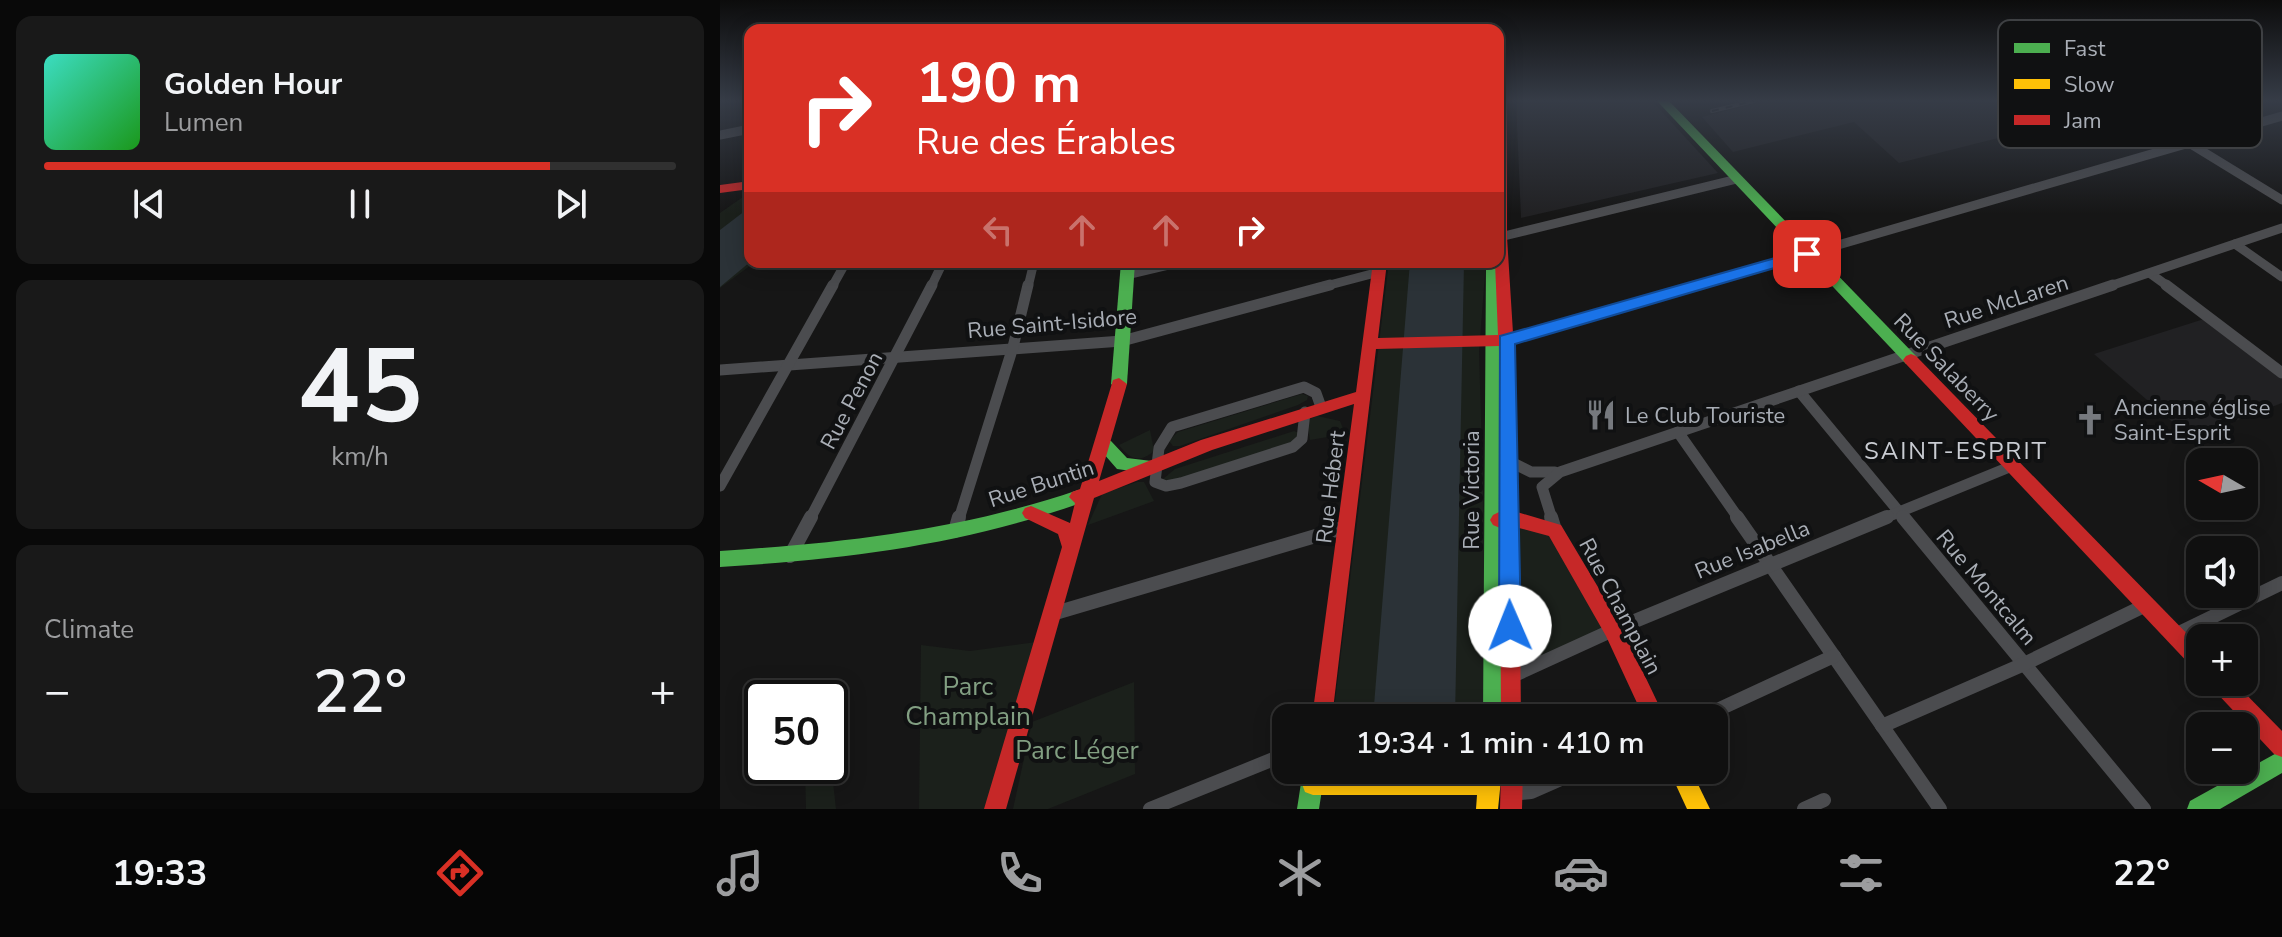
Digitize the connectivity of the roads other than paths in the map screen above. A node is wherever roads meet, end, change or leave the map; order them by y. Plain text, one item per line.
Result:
1 (1699, 139) edge
2 (2172, 148) edge
3 (2197, 148) edge
4 (1737, 179) junction
5 (744, 182) edge
6 (720, 189) edge
7 (2282, 200) edge
8 (2282, 228) edge
9 (1504, 239) edge
10 (2235, 244) junction
11 (1807, 254) junction
12 (842, 268) edge
13 (940, 268) edge
14 (1033, 268) edge
15 (1127, 268) edge
16 (1377, 268) edge
17 (1380, 268) edge
18 (1493, 268) edge
19 (1499, 268) edge
20 (2151, 274) junction
21 (2282, 277) edge
22 (1122, 341) junction
23 (1499, 341) junction
24 (1370, 344) junction
25 (1013, 347) junction
26 (897, 356) junction
27 (1905, 356) junction
28 (785, 365) junction
29 (720, 370) edge
30 (2282, 373) edge
31 (1799, 391) junction
32 (1364, 395) junction
33 (1313, 410) junction
34 (1360, 429) junction
35 (1678, 432) junction
36 (1105, 446) junction
37 (1509, 461) junction
38 (1155, 465) junction
39 (2012, 466) junction
40 (1560, 472) junction
41 (720, 486) edge
42 (1089, 494) junction
43 (1031, 513) junction
44 (1899, 513) junction
45 (1501, 520) junction
46 (1346, 527) junction
47 (1555, 530) junction
48 (955, 531) junction
49 (1072, 550) junction
50 (790, 556) junction
51 (720, 559) edge
52 (1770, 565) junction
53 (2282, 583) edge
54 (2146, 605) junction
55 (1052, 614) junction
56 (1613, 630) junction
57 (2175, 635) junction
58 (2186, 646) edge
59 (1834, 656) junction
60 (2024, 664) junction
61 (1510, 677) junction
62 (2234, 696) edge
63 (1324, 704) edge
64 (1494, 704) edge
65 (1511, 704) edge
66 (1648, 704) edge
67 (1728, 705) edge
68 (1882, 726) junction
69 (2282, 746) edge
70 (1272, 760) edge
71 (2282, 761) edge
72 (1313, 784) edge
73 (1489, 784) edge
74 (1549, 784) edge
75 (1687, 784) edge
76 (1824, 800) dead end
77 (1511, 802) edge
78 (995, 809) edge
79 (1150, 809) edge
80 (1308, 809) edge
81 (1487, 809) edge
82 (1699, 809) edge
83 (1804, 809) edge
84 (1940, 809) edge
85 (2144, 809) edge
86 (2198, 809) edge

1 - 4 street, Rue Salaberry
2 - 11 street
3 - 7 street
4 - 9 street
4 - 11 street, Rue Salaberry
5 - 6 street
8 - 10 street, Rue McLaren
10 - 20 street, Rue McLaren
10 - 21 street
11 - 23 street
11 - 27 street, Rue Salaberry
12 - 28 street
13 - 26 street, Rue Penon
14 - 25 street
15 - 22 street
16 - 22 street, Rue Saint-Isidore
17 - 24 street, Rue Hébert
18 - 23 street, Rue Victoria
19 - 23 street, Rue Victoria
20 - 27 street, Rue McLaren
20 - 30 street
22 - 25 street, Rue Saint-Isidore
22 - 36 street
23 - 24 street
23 - 37 street, Rue Victoria
23 - 45 street, Rue Victoria
24 - 32 street, Rue Hébert
25 - 26 street, Rue Saint-Isidore
25 - 48 street
26 - 28 street, Rue Saint-Isidore
26 - 50 street, Rue Penon
27 - 31 street, Rue McLaren
27 - 39 street, Rue Salaberry
28 - 29 street, Rue Saint-Isidore
28 - 41 street
31 - 35 street, Rue McLaren
31 - 44 street, Rue Montcalm
32 - 33 street, Rue Buntin
32 - 34 street, Rue Hébert
33 - 34 street
33 - 38 street, Rue Buntin
33 - 38 street
33 - 38 street
34 - 46 street, Rue Hébert
35 - 40 street, Rue McLaren
35 - 52 street
36 - 38 street
36 - 42 street
37 - 40 street, Rue McLaren
37 - 45 street, Rue Victoria
38 - 42 street, Rue Buntin
39 - 44 street, Rue Isabella
39 - 54 street, Rue Salaberry
40 - 47 street
42 - 43 street, Rue Buntin
42 - 49 street
43 - 48 street, Rue Buntin
43 - 49 street
44 - 52 street, Rue Isabella
44 - 60 street, Rue Montcalm
45 - 47 street, Rue Champlain
45 - 61 street, Rue Victoria
45 - 64 street, Rue Victoria
46 - 55 street
46 - 63 street, Rue Hébert
47 - 56 street, Rue Champlain
48 - 50 street, Rue Buntin
49 - 55 street
50 - 51 street, Rue Buntin
52 - 56 street, Rue Isabella
52 - 59 street
53 - 57 street
54 - 57 street, Rue Salaberry
54 - 60 street
55 - 78 street
56 - 61 street, Rue Isabella
56 - 66 street, Rue Champlain
57 - 58 street, Rue Salaberry
59 - 67 street
59 - 68 street
60 - 68 street
60 - 85 street, Rue Montcalm
61 - 65 street, Rue Victoria
62 - 69 street
68 - 84 street
70 - 79 street
71 - 86 street
72 - 80 street
73 - 81 street
74 - 77 street
75 - 82 street
76 - 83 street

